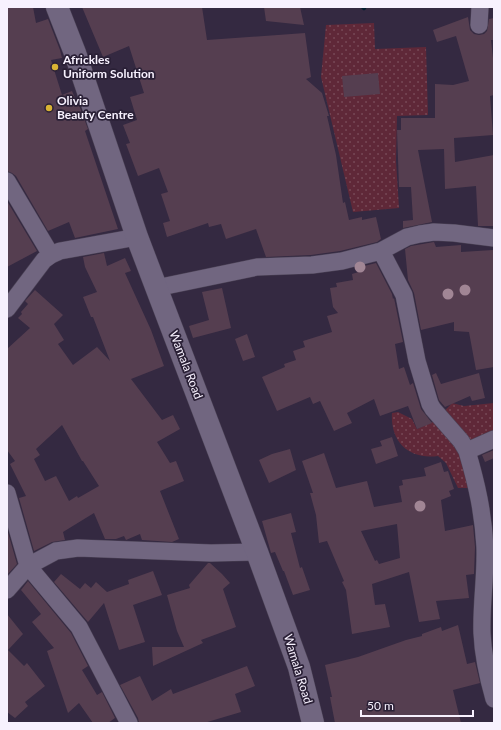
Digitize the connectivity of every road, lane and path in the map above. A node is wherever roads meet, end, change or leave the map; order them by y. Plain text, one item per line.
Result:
1 (58, 7) edge
2 (480, 7) edge
3 (479, 25) dead end
4 (7, 181) edge
5 (137, 237) junction
6 (494, 238) edge
7 (381, 251) junction
8 (51, 255) junction
9 (156, 288) junction
10 (7, 309) edge
11 (494, 439) edge
12 (467, 451) junction
13 (7, 493) edge
14 (257, 552) junction
15 (28, 566) junction
16 (7, 590) edge
17 (494, 699) edge
18 (129, 723) edge
19 (314, 723) edge

1 - 5 street, Wamala Road
2 - 3 street
4 - 8 street
5 - 8 street
5 - 9 street, Wamala Road
6 - 7 street
7 - 9 street
7 - 12 street
8 - 10 street
9 - 14 street, Wamala Road
11 - 12 street
12 - 17 street
13 - 15 street
14 - 15 street
14 - 19 street, Wamala Road
15 - 16 street
15 - 18 street

